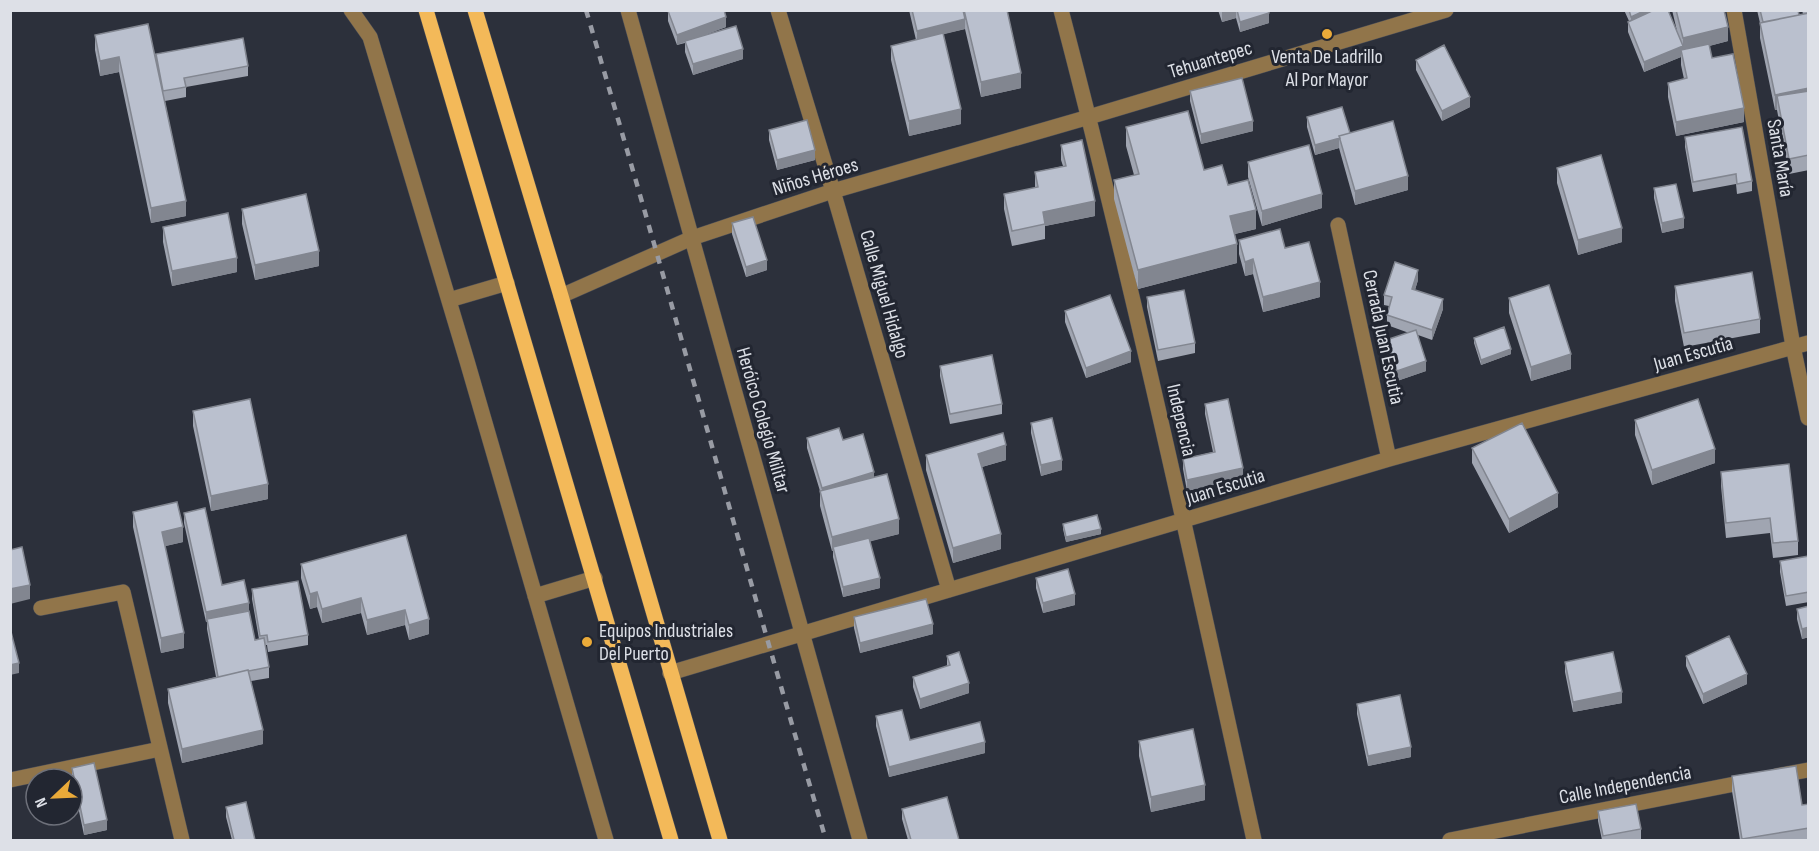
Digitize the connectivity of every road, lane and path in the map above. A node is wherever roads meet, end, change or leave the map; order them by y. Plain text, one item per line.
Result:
1 (351, 10) edge
2 (426, 10) edge
3 (474, 10) edge
4 (628, 10) edge
5 (778, 10) edge
6 (1061, 10) edge
7 (1446, 10) edge
8 (1734, 10) edge
9 (1089, 117) junction
10 (833, 191) junction
11 (1338, 225) dead end
12 (692, 238) junction
13 (507, 283) junction
14 (561, 296) junction
15 (449, 300) junction
16 (1801, 345) edge
17 (1809, 418) edge
18 (1389, 459) junction
19 (1184, 521) junction
20 (595, 578) junction
21 (949, 590) junction
22 (535, 596) junction
23 (41, 608) dead end
24 (802, 635) junction
25 (670, 673) junction
26 (160, 748) junction
27 (1809, 770) edge
28 (10, 780) edge
29 (182, 840) edge
30 (606, 840) edge
31 (671, 840) edge
32 (720, 840) edge
33 (860, 840) edge
34 (1254, 840) edge
35 (1450, 840) edge

1 - 15 street
2 - 13 main road
3 - 14 main road
4 - 12 street, Heróico Colegio Militar
5 - 10 street, Calle Miguel Hidalgo
6 - 9 street, Indepencia
7 - 9 street, Tehuantepec
8 - 16 street, Santa María
9 - 10 street, Niños Héroes
9 - 19 street, Indepencia
10 - 12 street, Niños Héroes
10 - 21 street, Calle Miguel Hidalgo
11 - 18 street, Cerrada Juan Escutia
12 - 14 street, Niños Héroes
12 - 24 street, Heróico Colegio Militar
13 - 15 street
13 - 20 main road
14 - 25 main road
15 - 22 street
16 - 17 street, Santa María
16 - 18 street, Juan Escutia
18 - 19 street, Juan Escutia
19 - 21 street, Juan Escutia
19 - 34 street, Indepencia
20 - 22 street
20 - 31 main road
21 - 24 street, Juan Escutia
22 - 30 street
23 - 26 street
24 - 25 street, Juan Escutia
24 - 33 street, Heróico Colegio Militar
25 - 32 main road
26 - 28 street
26 - 29 street
27 - 35 street, Calle Independencia

